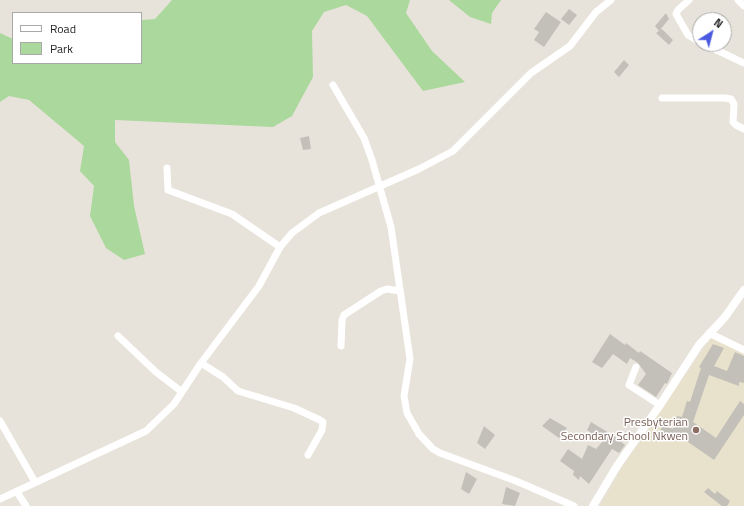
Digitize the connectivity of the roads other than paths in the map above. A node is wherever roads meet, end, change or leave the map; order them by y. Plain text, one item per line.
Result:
1 (611, 0) edge
2 (689, 0) edge
3 (738, 0) edge
4 (744, 6) edge
5 (692, 37) edge
6 (721, 52) edge
7 (744, 63) edge
8 (333, 85) dead end
9 (662, 98) dead end
10 (744, 128) edge
11 (166, 168) dead end
12 (380, 186) junction
13 (280, 247) junction
14 (400, 290) junction
15 (744, 290) edge
16 (709, 333) junction
17 (118, 336) dead end
18 (341, 346) dead end
19 (744, 350) edge
20 (201, 363) junction
21 (636, 367) dead end
22 (182, 392) junction
23 (660, 405) junction
24 (0, 421) edge
25 (308, 455) dead end
26 (35, 482) junction
27 (17, 492) junction
28 (0, 499) edge
29 (26, 506) edge
30 (574, 506) edge
31 (593, 506) edge

1 - 12 street
2 - 5 street
3 - 4 street
6 - 7 street
8 - 12 street
9 - 10 street
11 - 13 street
12 - 13 street
12 - 14 street
13 - 20 street
14 - 18 street
14 - 30 street
15 - 16 street
16 - 19 street
16 - 23 street
17 - 22 street
20 - 22 street
20 - 25 street
21 - 23 street
22 - 26 street
23 - 31 street
24 - 26 street
26 - 27 street
27 - 28 street
27 - 29 street

